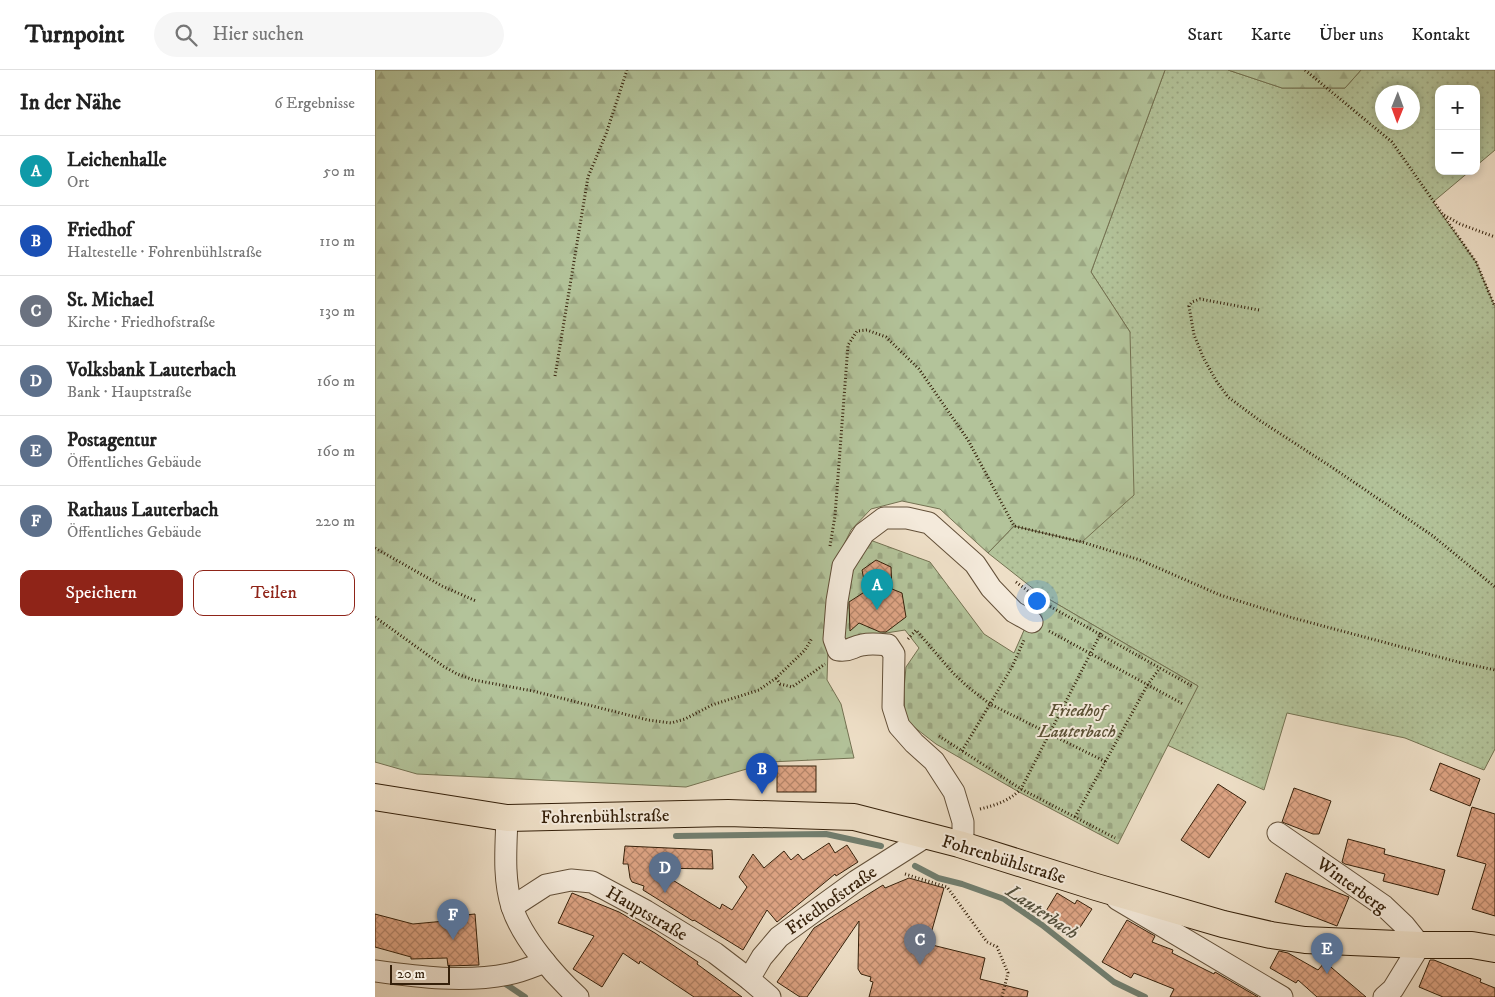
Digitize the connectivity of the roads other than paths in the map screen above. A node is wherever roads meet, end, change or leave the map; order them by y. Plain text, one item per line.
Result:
1 (1033, 622) road end
2 (375, 797) edge
3 (507, 818) junction
4 (1278, 833) dead end
5 (927, 836) junction
6 (959, 844) junction
7 (1095, 887) junction
8 (512, 907) junction
9 (1419, 945) junction
10 (1495, 949) edge
11 (545, 962) junction
12 (375, 971) edge
13 (749, 978) junction
14 (578, 997) edge
15 (770, 997) edge
16 (1282, 997) edge
17 (1384, 997) edge

1 - 6 street
2 - 3 main road, Fohrenbühlstraße
3 - 5 main road, Fohrenbühlstraße
3 - 8 street
4 - 9 street, Winterberg
5 - 6 main road, Fohrenbühlstraße
5 - 13 street, Friedhofstraße
6 - 7 main road, Fohrenbühlstraße
7 - 9 main road, Fohrenbühlstraße
7 - 16 street
8 - 11 street
8 - 13 street, Hauptstraße
9 - 10 main road, Fohrenbühlstraße
9 - 17 street
11 - 12 street
11 - 14 street
13 - 15 street, Hauptstraße

